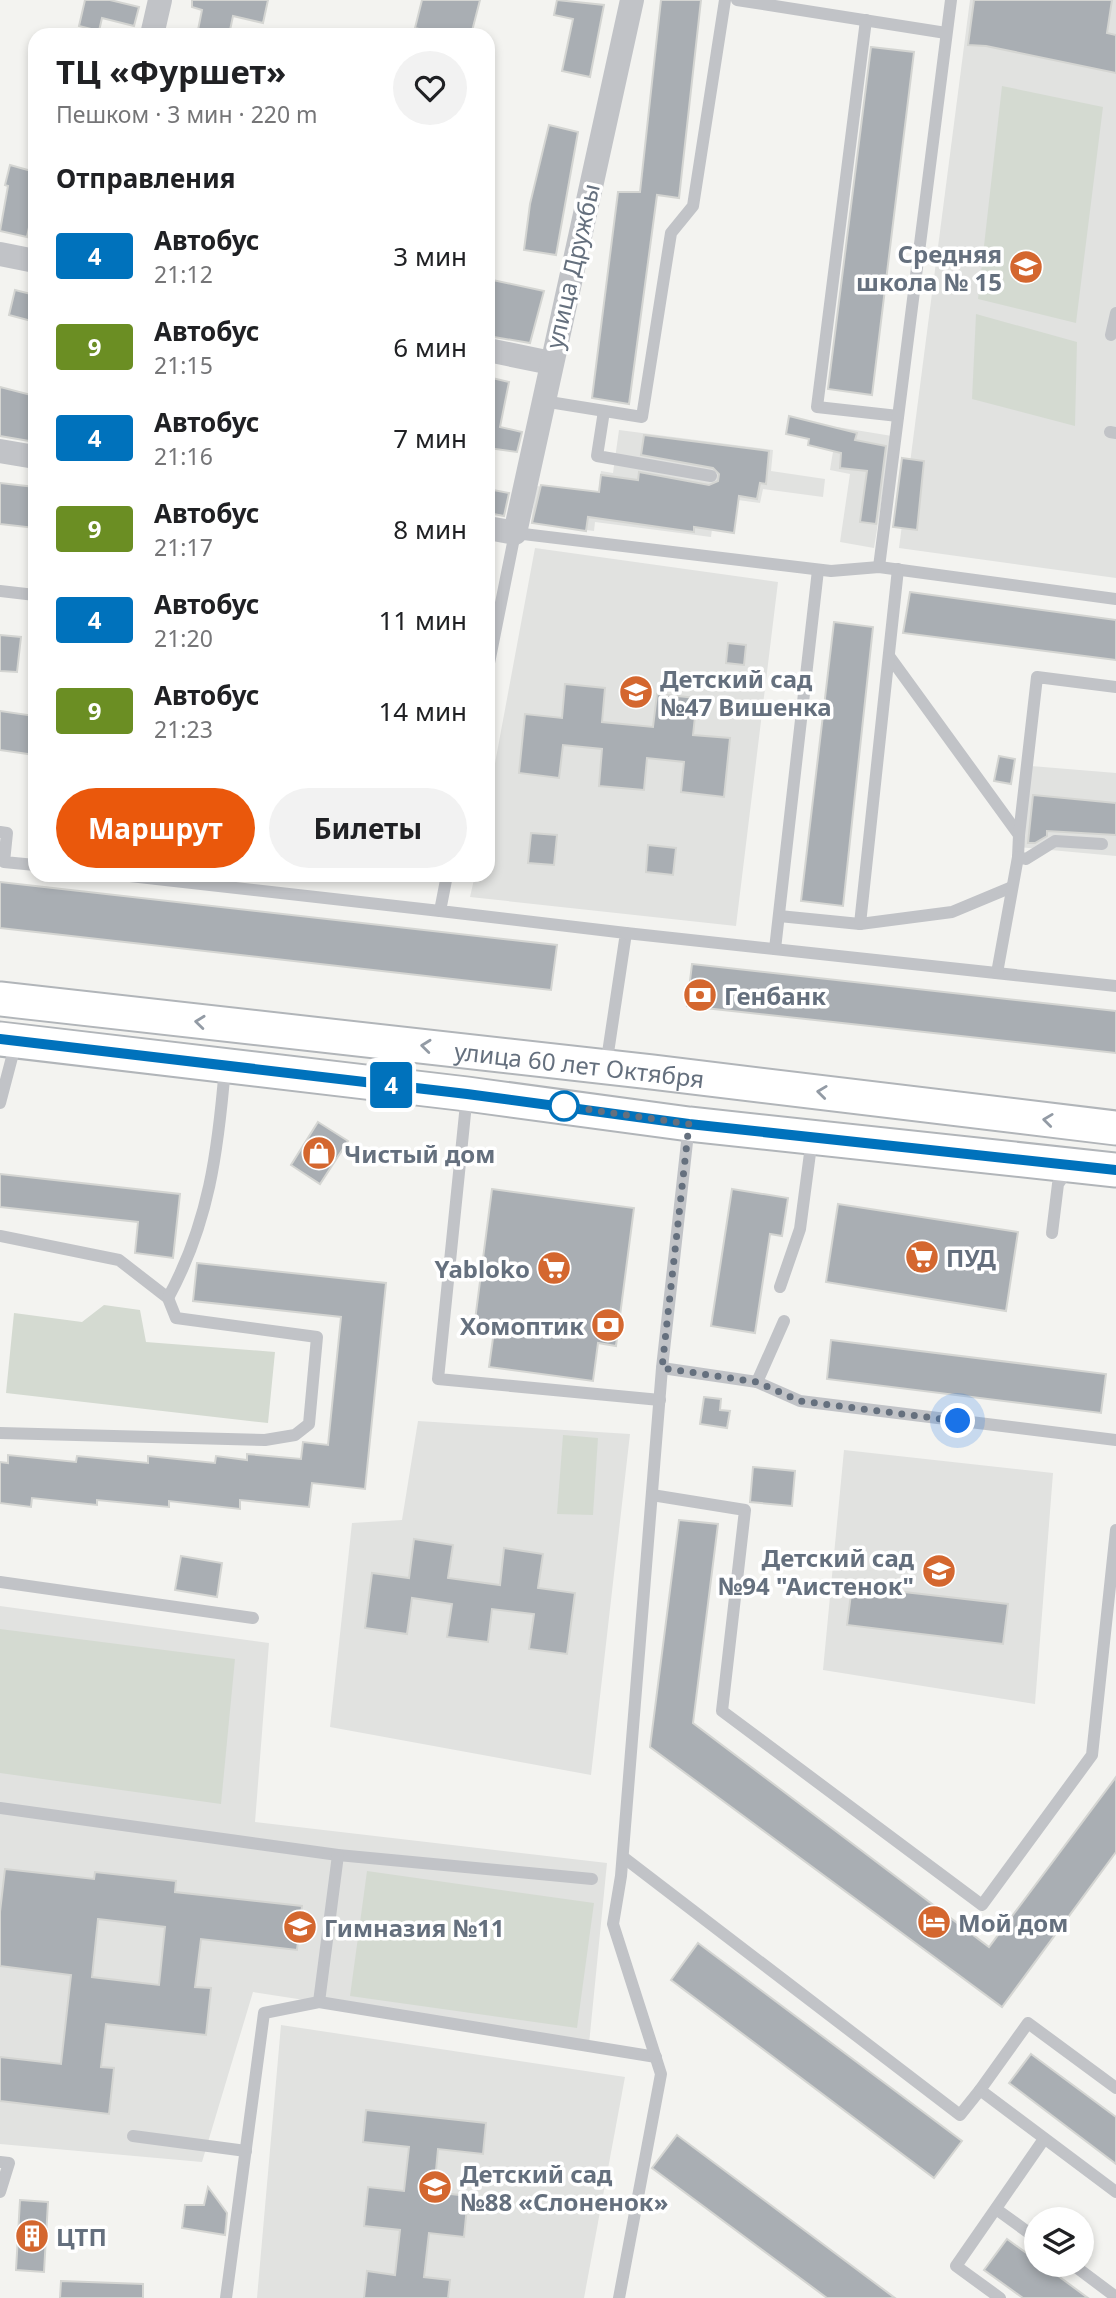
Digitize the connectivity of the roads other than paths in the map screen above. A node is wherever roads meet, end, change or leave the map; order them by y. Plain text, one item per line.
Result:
1 (160, 0) edge
2 (632, 0) edge
3 (725, 0) edge
4 (737, 0) edge
5 (951, 0) edge
6 (866, 20) junction
7 (154, 28) edge
8 (946, 33) junction
9 (0, 254) edge
10 (28, 260) edge
11 (1116, 313) edge
12 (1111, 335) dead end
13 (495, 352) edge
14 (551, 363) junction
15 (543, 401) junction
16 (604, 411) junction
17 (898, 416) junction
18 (0, 451) edge
19 (28, 456) edge
20 (711, 475) dead end
21 (495, 529) edge
22 (515, 533) junction
23 (879, 567) junction
24 (898, 569) junction
25 (818, 570) junction
26 (0, 591) edge
27 (28, 594) edge
28 (1116, 599) edge
29 (495, 633) edge
30 (889, 656) junction
31 (1116, 687) edge
32 (0, 832) edge
33 (1019, 835) junction
34 (1102, 844) dead end
35 (1018, 857) junction
36 (28, 864) edge
37 (183, 882) edge
38 (446, 882) edge
39 (1012, 887) junction
40 (440, 911) junction
41 (779, 916) junction
42 (860, 924) junction
43 (626, 933) junction
44 (775, 949) junction
45 (998, 973) junction
46 (1116, 986) edge
47 (0, 999) edge
48 (109, 1012) junction
49 (8, 1040) edge
50 (103, 1051) junction
51 (606, 1066) junction
52 (225, 1067) junction
53 (467, 1094) junction
54 (0, 1103) edge
55 (689, 1124) junction
56 (1116, 1128) edge
57 (812, 1138) junction
58 (1060, 1170) junction
59 (1116, 1170) edge
60 (1052, 1233) dead end
61 (0, 1236) edge
62 (780, 1287) dead end
63 (168, 1298) junction
64 (784, 1321) dead end
65 (662, 1368) junction
66 (757, 1382) junction
67 (660, 1400) junction
68 (0, 1433) edge
69 (1116, 1440) edge
70 (652, 1494) junction
71 (1116, 1531) edge
72 (0, 1582) edge
73 (253, 1618) dead end
74 (0, 1808) edge
75 (338, 1855) junction
76 (623, 1857) junction
77 (592, 1879) dead end
78 (319, 2002) junction
79 (656, 2057) junction
80 (1116, 2088) edge
81 (980, 2090) junction
82 (133, 2136) dead end
83 (1044, 2139) junction
84 (246, 2151) junction
85 (0, 2162) edge
86 (0, 2192) edge
87 (1116, 2192) edge
88 (996, 2209) junction
89 (1024, 2229) edge
90 (1089, 2277) edge
91 (1116, 2297) edge
92 (226, 2298) edge
93 (619, 2298) edge
94 (1000, 2298) edge

1 - 7 street
2 - 14 street, улица Дружбы
3 - 16 lane
4 - 6 lane
5 - 8 lane
6 - 8 lane
6 - 17 lane
8 - 17 lane
9 - 10 street
11 - 12 lane
13 - 14 street
14 - 15 street, улица Дружбы
15 - 16 lane
15 - 22 street, улица Дружбы
16 - 20 lane
17 - 23 lane
18 - 19 street
21 - 22 street
22 - 25 lane
22 - 29 lane
23 - 24 lane
23 - 25 lane
24 - 28 lane
24 - 30 lane
25 - 41 lane
26 - 27 lane
30 - 33 lane
30 - 42 lane
31 - 33 lane
32 - 36 lane
33 - 35 lane
34 - 35 lane
35 - 39 lane
37 - 40 lane
38 - 40 lane
39 - 42 lane
39 - 45 lane
40 - 43 lane
41 - 42 lane
41 - 44 lane
43 - 44 lane
43 - 51 lane
44 - 45 lane
45 - 46 lane
47 - 48 main road, улица 60 лет Октября
48 - 50 main road
51 -> 48 main road, улица 60 лет Октября
49 - 50 main road, улица 60 лет Октября
49 - 54 lane
50 - 52 main road, улица 60 лет Октября
56 -> 51 main road, улица 60 лет Октября
52 - 53 main road, улица 60 лет Октября
52 - 63 lane
53 - 55 main road, улица 60 лет Октября
53 - 67 lane
55 - 57 main road, улица 60 лет Октября
55 - 65 lane
57 - 58 main road, улица 60 лет Октября
57 - 62 lane
58 - 59 main road, улица 60 лет Октября
58 - 60 lane
61 - 63 lane
63 - 68 lane
64 - 66 lane
65 - 66 lane
65 - 67 lane
66 - 69 lane
67 - 70 lane
70 - 71 lane
70 - 76 lane
72 - 73 lane
74 - 75 lane
75 - 77 lane
75 - 78 lane
76 - 79 lane
76 - 81 lane
78 - 79 lane
78 - 84 lane
79 - 93 lane
80 - 81 lane
81 - 83 lane
82 - 84 lane
83 - 87 lane
83 - 88 lane
84 - 92 lane
85 - 86 lane
88 - 89 lane
88 - 94 lane
90 - 91 lane

